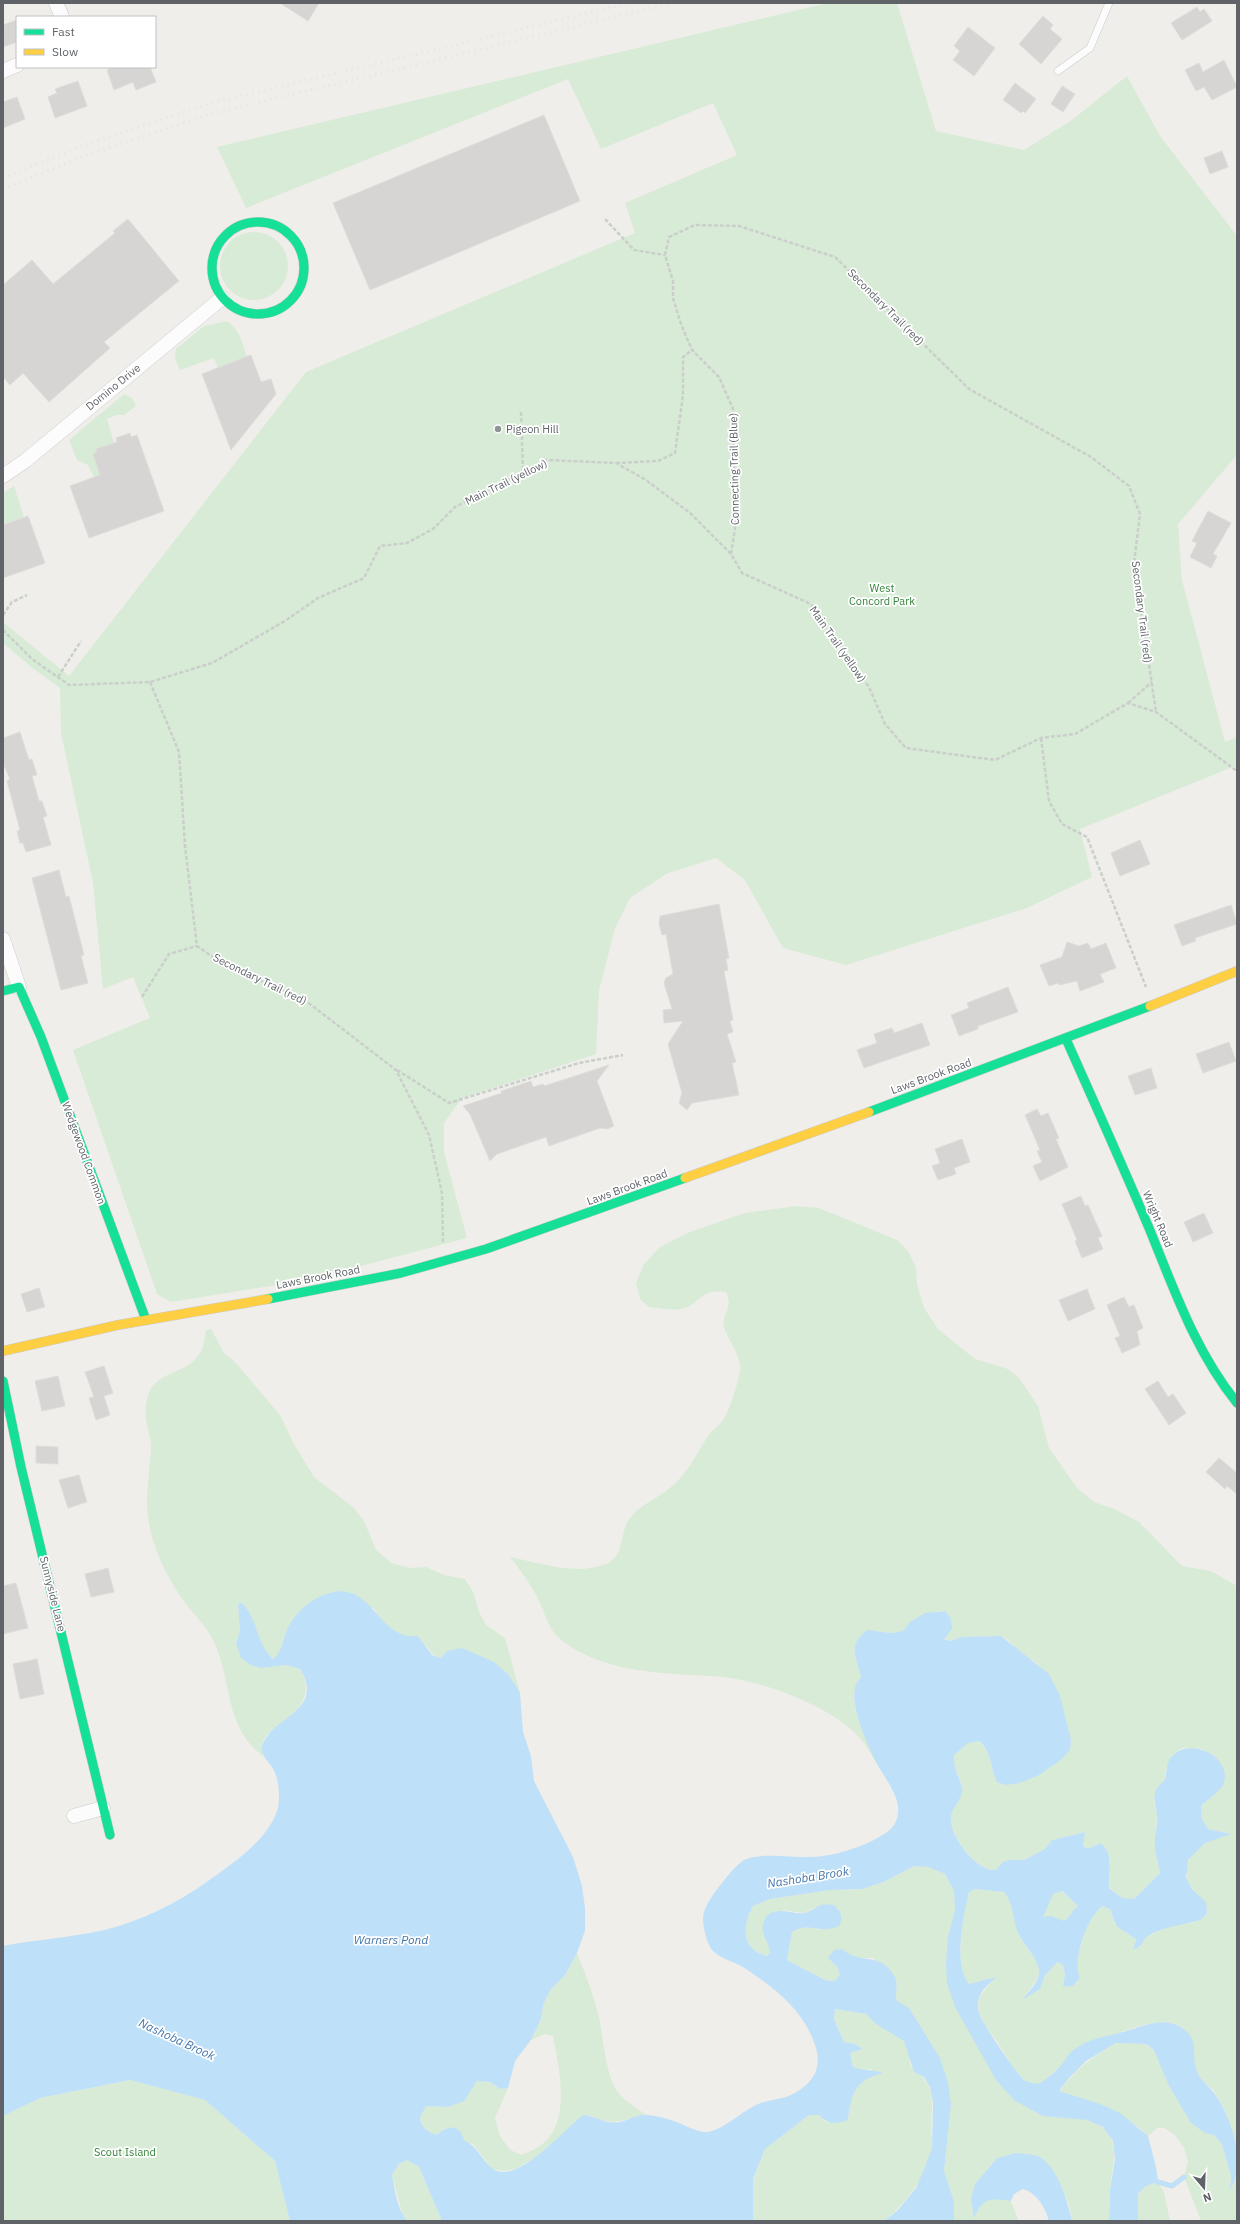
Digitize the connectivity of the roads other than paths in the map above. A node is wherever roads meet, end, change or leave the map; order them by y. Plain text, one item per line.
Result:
1 (56, 3) edge
2 (1109, 3) edge
3 (62, 16) edge
4 (16, 65) edge
5 (3, 71) edge
6 (1058, 71) dead end
7 (222, 298) junction
8 (3, 476) edge
9 (3, 939) edge
10 (1237, 971) edge
11 (19, 987) junction
12 (3, 991) edge
13 (1066, 1039) junction
14 (146, 1320) junction
15 (3, 1351) edge
16 (3, 1381) edge
17 (1237, 1403) edge
18 (103, 1808) junction
19 (74, 1816) dead end
20 (110, 1835) dead end

1 - 3 street
2 - 6 lane
4 - 5 street
7 - 7 street
7 - 8 street, Domino Drive
9 - 11 street, Wedgewood Common
10 - 13 street, Laws Brook Road
11 - 12 street
11 - 14 street, Wedgewood Common
13 - 14 street, Laws Brook Road
13 - 17 street, Wright Road
14 - 15 street, Laws Brook Road
16 - 18 street, Sunnyside Lane
18 - 19 street
18 - 20 street, Sunnyside Lane

